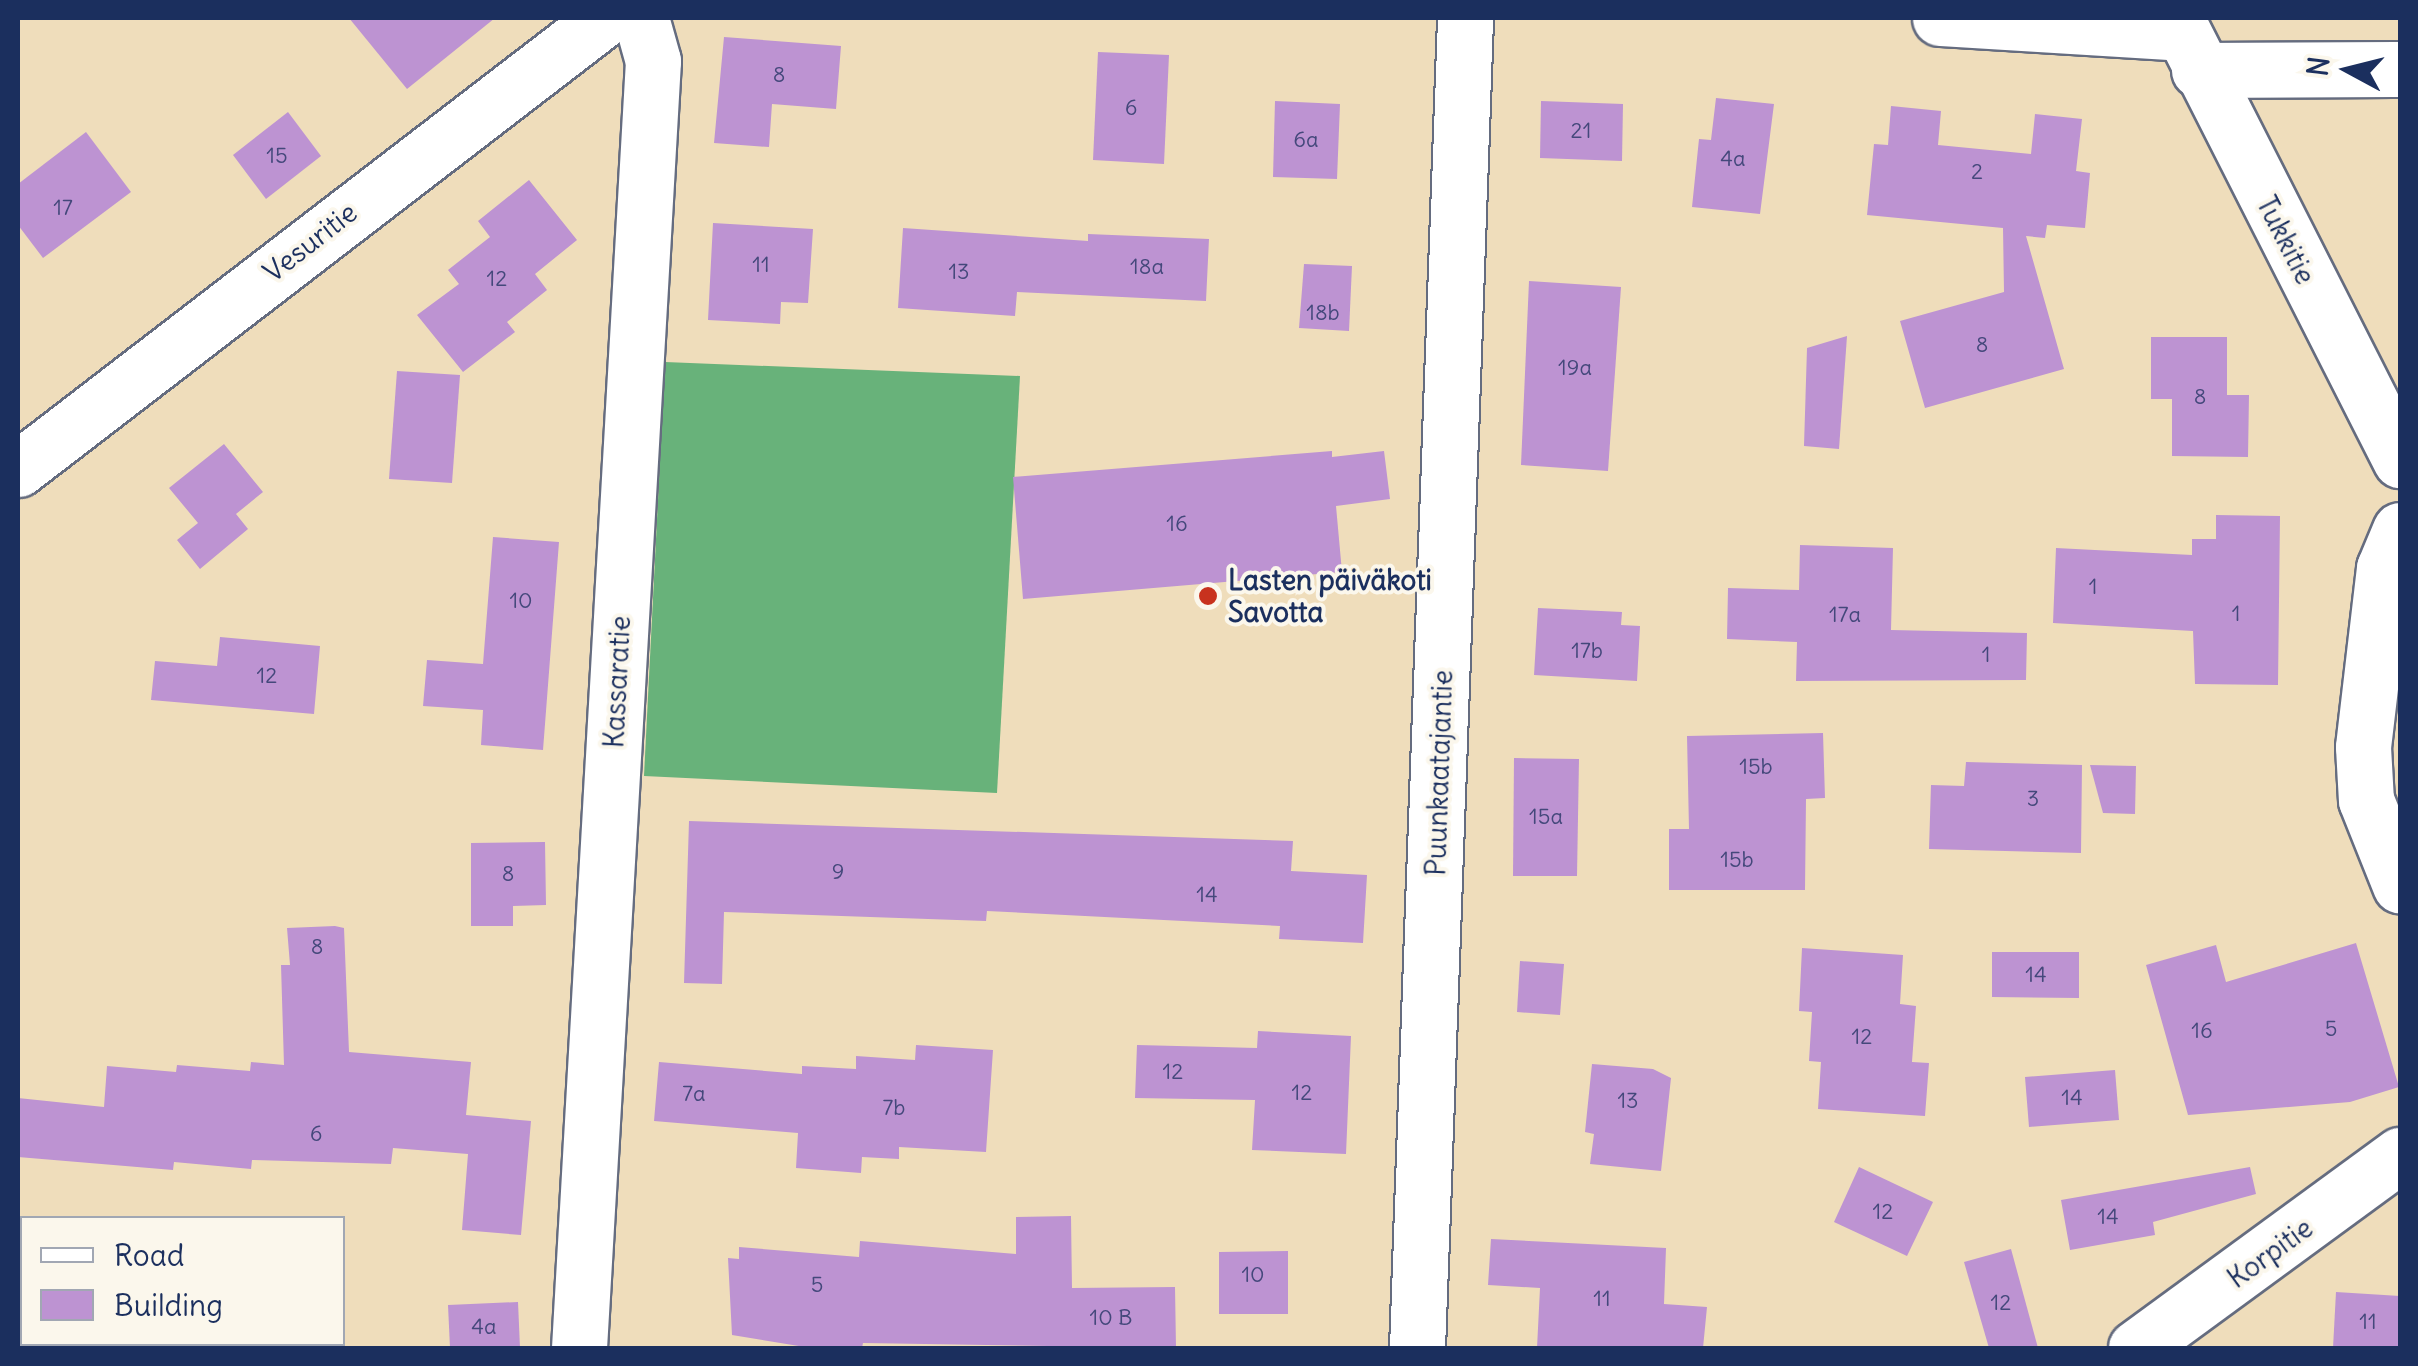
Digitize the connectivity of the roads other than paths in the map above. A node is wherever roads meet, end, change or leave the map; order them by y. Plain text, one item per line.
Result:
1 (605, 18) edge
2 (641, 18) edge
3 (1465, 18) edge
4 (1940, 18) edge
5 (2186, 40) edge
6 (2400, 69) edge
7 (2400, 460) edge
8 (18, 470) edge
9 (2400, 530) edge
10 (2400, 886) edge
11 (2400, 1155) edge
12 (579, 1348) edge
13 (1417, 1348) edge
14 (2136, 1348) edge

1 - 8 street, Vesuritie
2 - 12 street, Kassaratie
3 - 13 street, Puunkaatajantie
4 - 5 street
5 - 6 street
5 - 7 street, Tukkitie
9 - 10 street
11 - 14 street, Korpitie

